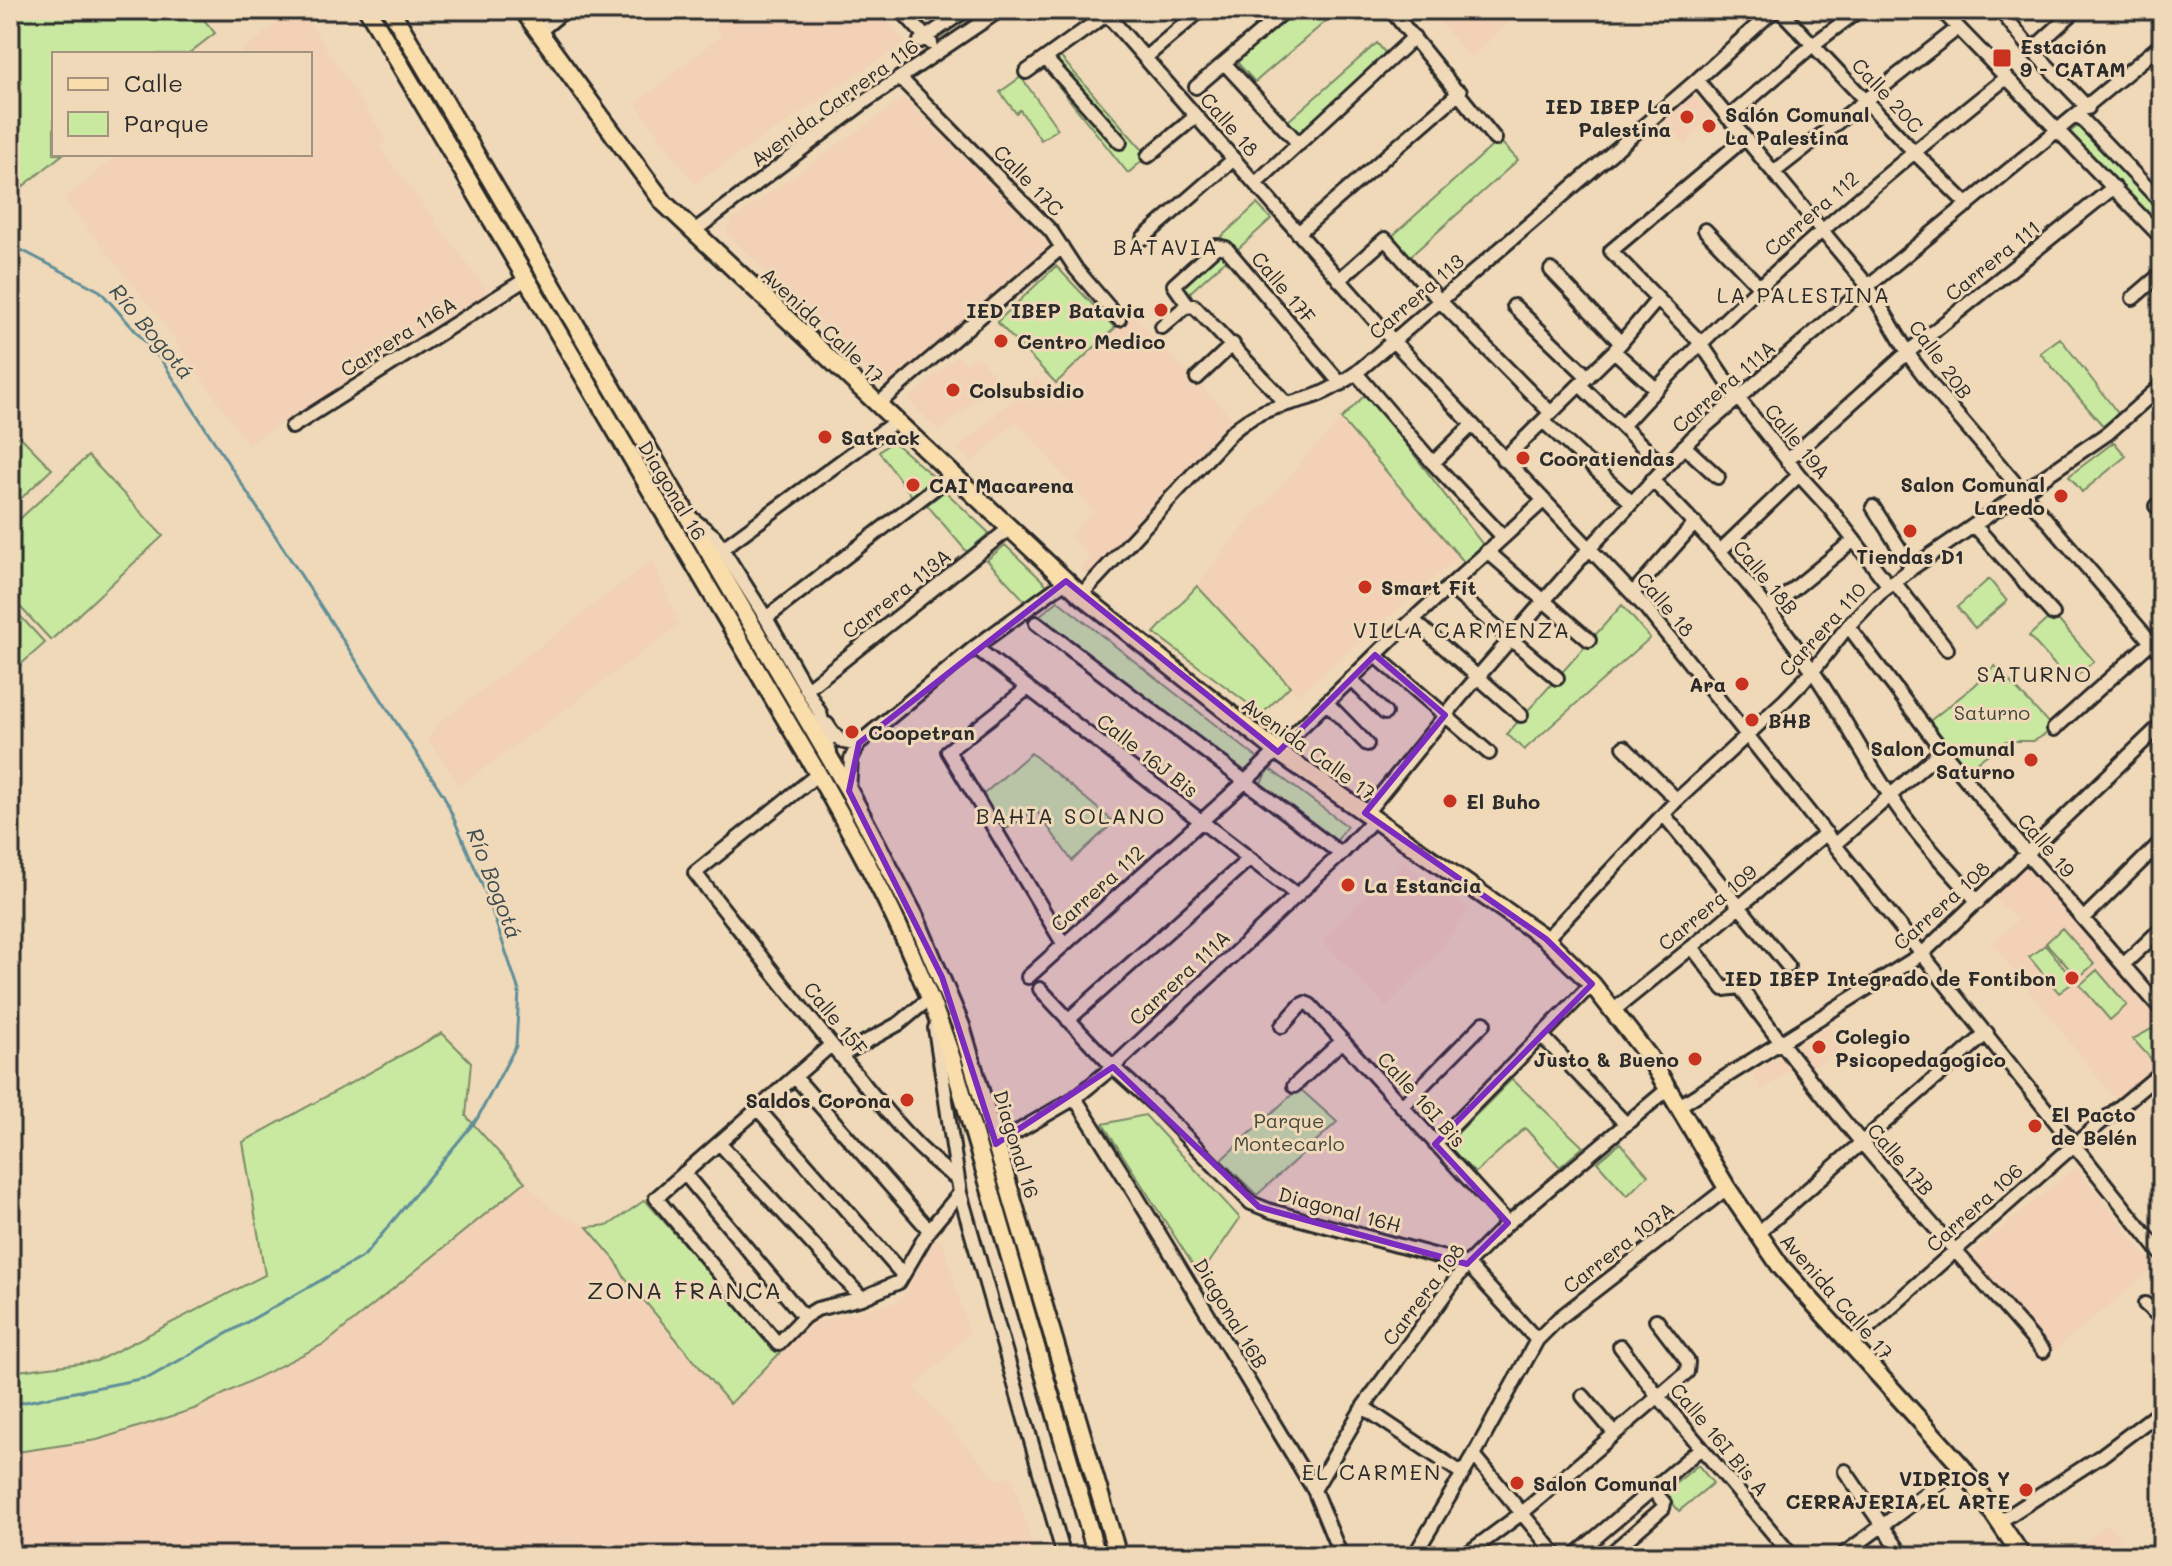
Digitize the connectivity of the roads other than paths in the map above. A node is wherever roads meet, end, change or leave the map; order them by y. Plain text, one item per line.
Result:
1 (368, 10) edge
2 (391, 10) edge
3 (523, 10) edge
4 (565, 10) edge
5 (966, 10) edge
6 (1000, 10) edge
7 (1286, 10) edge
8 (1391, 10) edge
9 (1774, 10) edge
10 (1780, 10) edge
11 (1859, 10) edge
12 (1941, 10) edge
13 (2000, 10) edge
14 (2076, 10) edge
15 (1105, 12) edge
16 (1192, 13) edge
17 (905, 15) edge
18 (1958, 28) junction
19 (540, 31) junction
20 (1414, 37) junction
21 (923, 39) junction
22 (1814, 44) junction
23 (2162, 44) edge
24 (2032, 50) junction
25 (934, 54) junction
26 (1145, 58) junction
27 (1046, 59) junction
28 (1225, 64) junction
29 (1026, 72) dead end
30 (900, 78) junction
31 (2006, 78) junction
32 (1697, 80) junction
33 (1196, 87) dead end
34 (1460, 92) junction
35 (1866, 100) junction
36 (2083, 112) junction
37 (1196, 116) junction
38 (1728, 118) junction
39 (2060, 130) junction
40 (1745, 138) junction
41 (1495, 139) dead end
42 (1120, 142) dead end
43 (1299, 144) junction
44 (1914, 152) junction
45 (1148, 156) dead end
46 (1234, 159) junction
47 (1774, 172) junction
48 (1256, 183) junction
49 (2114, 187) junction
50 (2160, 197) edge
51 (1968, 205) junction
52 (1821, 229) junction
53 (1705, 230) dead end
54 (694, 231) junction
55 (1298, 233) junction
56 (1143, 238) dead end
57 (2162, 238) edge
58 (1062, 247) junction
59 (1551, 270) dead end
60 (2162, 273) edge
61 (526, 279) junction
62 (1339, 280) junction
63 (1759, 286) junction
64 (1868, 286) junction
65 (2133, 298) dead end
66 (1657, 300) junction
67 (1440, 301) junction
68 (1188, 305) junction
69 (1514, 306) dead end
70 (1119, 319) dead end
71 (1162, 327) dead end
72 (1394, 342) junction
73 (1700, 342) junction
74 (1233, 344) junction
75 (1617, 347) junction
76 (1908, 352) junction
77 (1356, 373) junction
78 (1197, 378) dead end
79 (1584, 381) junction
80 (1341, 384) junction
81 (2162, 385) edge
82 (1656, 389) junction
83 (1738, 398) junction
84 (878, 404) junction
85 (1287, 404) junction
86 (1547, 417) junction
87 (896, 421) junction
88 (1471, 426) junction
89 (1622, 426) junction
90 (292, 427) dead end
91 (1684, 446) junction
92 (1503, 460) junction
93 (1787, 461) junction
94 (1433, 463) junction
95 (1664, 467) junction
96 (953, 474) junction
97 (1799, 475) junction
98 (1718, 477) dead end
99 (1652, 480) junction
100 (2023, 494) junction
101 (1543, 501) junction
102 (1631, 502) junction
103 (1873, 507) dead end
104 (690, 517) junction
105 (1695, 523) junction
106 (1975, 526) junction
107 (1010, 528) junction
108 (1503, 537) junction
109 (1854, 540) junction
110 (723, 548) junction
111 (1589, 549) junction
112 (1487, 551) junction
113 (1720, 551) junction
114 (1912, 568) junction
115 (1066, 581) junction
116 (1892, 584) junction
117 (1449, 587) junction
118 (1633, 593) junction
119 (1081, 595) junction
120 (1544, 601) junction
121 (1768, 610) junction
122 (2053, 614) dead end
123 (766, 618) junction
124 (1413, 620) junction
125 (1036, 623) dead end
126 (1848, 626) junction
127 (1511, 639) junction
128 (1589, 640) dead end
129 (2151, 642) junction
130 (975, 647) junction
131 (1947, 649) dead end
132 (1375, 655) junction
133 (2162, 655) edge
134 (1813, 671) junction
135 (1478, 677) junction
136 (1557, 678) dead end
137 (1351, 679) junction
138 (1028, 688) junction
139 (807, 689) junction
140 (1327, 703) junction
141 (820, 713) junction
142 (1385, 713) dead end
143 (1445, 715) junction
144 (1521, 715) dead end
145 (2162, 724) edge
146 (2054, 729) dead end
147 (1748, 735) junction
148 (859, 743) junction
149 (1367, 744) dead end
150 (1624, 747) dead end
151 (1942, 750) junction
152 (1278, 752) junction
153 (1489, 753) dead end
154 (832, 762) junction
155 (818, 774) junction
156 (1246, 781) junction
157 (849, 791) junction
158 (1890, 797) junction
159 (1677, 800) junction
160 (1664, 815) junction
161 (1370, 816) junction
162 (1201, 822) junction
163 (1826, 833) junction
164 (2162, 841) edge
165 (1835, 844) junction
166 (1341, 854) junction
167 (2027, 854) junction
168 (1249, 859) junction
169 (1297, 895) junction
170 (1978, 902) junction
171 (1739, 907) junction
172 (2083, 919) junction
173 (2162, 928) edge
174 (1546, 939) junction
175 (1064, 945) junction
176 (1692, 947) junction
177 (1922, 954) junction
178 (2123, 965) junction
179 (1788, 966) dead end
180 (1028, 977) dead end
181 (1592, 984) junction
182 (1040, 989) dead end
183 (930, 998) junction
184 (1614, 1010) junction
185 (2162, 1010) edge
186 (1068, 1020) junction
187 (1484, 1023) dead end
188 (1282, 1026) dead end
189 (1987, 1033) junction
190 (1541, 1035) junction
191 (1342, 1041) junction
192 (1780, 1044) junction
193 (836, 1050) junction
194 (1113, 1067) junction
195 (2162, 1072) edge
196 (795, 1077) junction
197 (1294, 1086) dead end
198 (1669, 1088) junction
199 (1075, 1098) junction
200 (1402, 1106) junction
201 (1679, 1106) junction
202 (758, 1109) junction
203 (1625, 1123) junction
204 (719, 1143) junction
205 (996, 1144) junction
206 (1435, 1144) junction
207 (1861, 1145) junction
208 (2074, 1145) junction
209 (684, 1173) junction
210 (956, 1178) junction
211 (1727, 1188) junction
212 (960, 1193) junction
213 (1508, 1223) junction
214 (929, 1230) junction
215 (1757, 1234) junction
216 (1956, 1250) junction
217 (2162, 1255) edge
218 (1467, 1264) junction
219 (903, 1275) junction
220 (862, 1298) junction
221 (2145, 1304) dead end
222 (804, 1317) junction
223 (2162, 1319) edge
224 (1656, 1320) dead end
225 (1537, 1340) junction
226 (1851, 1343) junction
227 (1620, 1346) dead end
228 (2043, 1351) dead end
229 (1583, 1396) dead end
230 (1658, 1396) junction
231 (1363, 1407) junction
232 (2162, 1410) edge
233 (1614, 1433) junction
234 (1701, 1448) junction
235 (1474, 1455) junction
236 (1962, 1467) junction
237 (1845, 1471) dead end
238 (1463, 1474) junction
239 (1651, 1488) junction
240 (1314, 1490) junction
241 (1522, 1513) junction
242 (1999, 1522) junction
243 (1883, 1525) junction
244 (1064, 1556) edge
245 (1097, 1556) edge
246 (1118, 1556) edge
247 (1341, 1556) edge
248 (1414, 1556) edge
249 (1464, 1556) edge
250 (1557, 1556) edge
251 (1574, 1556) edge
252 (1608, 1556) edge
253 (1792, 1556) edge
254 (1841, 1556) edge
255 (1903, 1556) edge
256 (2022, 1556) edge

1 - 61 main road, Diagonal 16
2 - 104 main road, Diagonal 16
3 - 19 main road, Avenida Calle 17
4 - 19 street
5 - 21 street
6 - 25 street, Avenida Carrera 116
7 - 28 street
8 - 20 street
9 - 32 street, Carrera 113
10 - 22 street, Calle 20C
11 - 22 street
12 - 18 street
13 - 24 street
14 - 24 street
15 - 26 street, Calle 18
15 - 27 street
16 - 26 street
17 - 21 street
18 - 31 street
18 - 35 street
19 - 54 main road, Avenida Calle 17
20 - 34 street
20 - 43 street
21 - 25 street
22 - 35 street, Calle 20C
22 - 38 street
23 - 36 street, Carrera 111A
24 - 36 street
25 - 30 street, Avenida Carrera 116
26 - 37 street, Calle 18
27 - 29 street
27 - 42 street
28 - 33 street
28 - 43 street
30 - 54 street, Avenida Carrera 116
30 - 58 street, Calle 17C
31 - 39 street
31 - 44 street, Carrera 112
32 - 38 street, Calle 20B
32 - 67 street, Carrera 113
34 - 41 street
34 - 55 street
35 - 44 street, Calle 20C
35 - 47 street
36 - 39 street, Carrera 111A
36 - 50 street
37 - 45 street
37 - 46 street, Calle 18
38 - 40 street, Calle 20B
39 - 49 street
39 - 51 street, Carrera 111A
40 - 47 street, Calle 20B
40 - 66 street, Calle 19A
43 - 48 street
44 - 51 street, Calle 20C
44 - 52 street, Carrera 112
46 - 48 street, Calle 18
46 - 56 street
47 - 52 street, Calle 20B
48 - 55 street, Calle 18
49 - 57 street
49 - 76 street, Carrera 111
51 - 64 street, Carrera 111A
52 - 63 street, Carrera 112
52 - 64 street, Calle 20B
53 - 63 street
54 - 84 main road, Avenida Calle 17
55 - 62 street, Calle 18
58 - 70 street, Calle 17C
58 - 84 street
59 - 75 street
60 - 65 street
61 - 90 street, Carrera 116A
61 - 155 main road, Diagonal 16
62 - 67 street
62 - 72 street, Calle 18
63 - 73 street, Carrera 112
64 - 76 street, Calle 20B
64 - 83 street, Carrera 111A
66 - 73 street, Calle 19A
66 - 75 street
67 - 72 street, Carrera 113
67 - 86 street
68 - 71 street
68 - 74 street
68 - 80 street, Calle 17F
69 - 79 street
72 - 77 street, Carrera 113
72 - 88 street, Calle 18
73 - 82 street, Carrera 112
73 - 83 street, Calle 19A
74 - 78 street
74 - 85 street
75 - 79 street
75 - 82 street
76 - 93 street, Carrera 111
76 - 100 street, Calle 20B
77 - 80 street, Carrera 113
77 - 94 street
79 - 86 street
79 - 89 street
80 - 85 street, Carrera 113
81 - 100 street, Carrera 110
82 - 89 street, Carrera 112
83 - 91 street, Carrera 111A
83 - 93 street, Calle 19A
84 - 87 main road, Avenida Calle 17
85 - 119 street, Carrera 113
86 - 92 street
86 - 102 street
87 - 96 main road, Avenida Calle 17
87 - 110 street
88 - 92 street, Calle 18
88 - 94 street
89 - 95 street
91 - 95 street, Carrera 111A
91 - 98 street
92 - 101 street, Calle 18
93 - 97 street, Calle 19A
94 - 108 street
95 - 99 street, Carrera 111A
96 - 107 main road, Avenida Calle 17
96 - 123 street
97 - 109 street, Calle 19A
97 - 113 street
99 - 102 street, Carrera 111A
99 - 105 street, Calle 18B
100 - 106 street, Carrera 110
100 - 129 street, Calle 20B
101 - 108 street, Carrera 112
101 - 111 street, Calle 18
102 - 111 street, Carrera 111A
103 - 114 street
104 - 110 street, Diagonal 16
104 - 154 main road, Diagonal 16
105 - 113 street, Calle 18B
105 - 118 street
106 - 114 street, Carrera 110
106 - 122 street
107 - 115 main road, Avenida Calle 17
107 - 139 street, Carrera 113A
108 - 112 street, Carrera 112
109 - 116 street, Calle 19A
109 - 121 street
110 - 123 street, Diagonal 16
111 - 118 street, Calle 18
111 - 120 street, Carrera 111A
112 - 117 street, Carrera 112
112 - 120 street
113 - 121 street, Calle 18B
114 - 116 street, Carrera 110
115 - 119 main road, Avenida Calle 17
115 - 130 street
116 - 126 street, Carrera 110
116 - 131 street, Calle 19A
117 - 124 street, Carrera 112
117 - 127 street
118 - 147 street, Calle 18
119 - 152 main road, Avenida Calle 17
120 - 127 street, Carrera 111A
120 - 128 street
121 - 134 street, Calle 18B
123 - 139 street, Diagonal 16
124 - 132 street, Carrera 112
124 - 135 street
125 - 156 street, Calle 16J Bis
126 - 134 street, Carrera 110
126 - 151 street, Calle 19
127 - 135 street, Carrera 111A
127 - 136 street
129 - 133 street, Calle 20B
129 - 146 street
130 - 138 street, Calle 16J Bis
130 - 148 street
132 - 137 street, Carrera 112
132 - 143 street
134 - 147 street, Carrera 110
134 - 158 street, Calle 18B
135 - 143 street, Carrera 111A
135 - 144 street
137 - 140 street, Carrera 112
137 - 142 street
138 - 162 street, Calle 16J Bis
138 - 175 street
139 - 141 street, Diagonal 16
140 - 149 street
140 - 152 street, Carrera 112
141 - 148 street
141 - 154 street, Diagonal 16
143 - 153 street
143 - 161 street, Carrera 111A
145 - 167 street, Carrera 108
147 - 159 street, Carrera 110
147 - 163 street, Calle 18
148 - 157 street
150 - 159 street
151 - 158 street
151 - 167 street, Calle 19
152 - 156 street, Carrera 112
152 - 161 main road, Avenida Calle 17
154 - 157 main road, Diagonal 16
155 - 183 main road, Diagonal 16
155 - 193 street, Calle 15F
156 - 162 street, Carrera 112
156 - 166 street, Calle 16J Bis
157 - 205 main road, Diagonal 16
158 - 165 street
158 - 170 street, Calle 18B
159 - 160 street, Carrera 110
160 - 171 street
160 - 174 street, Carrera 110
161 - 166 street, Carrera 111A
161 - 174 main road, Avenida Calle 17
162 - 168 street, Calle 16J Bis
162 - 175 street, Carrera 112
163 - 165 street, Calle 18
163 - 171 street, Carrera 109
164 - 172 street
165 - 177 street, Calle 18
166 - 169 street, Carrera 111A
167 - 170 street, Carrera 108
167 - 172 street, Calle 19
168 - 169 street, Calle 16J Bis
168 - 186 street
169 - 194 street, Carrera 111A
170 - 177 street, Carrera 108
171 - 176 street, Carrera 109
171 - 179 street
172 - 178 street, Calle 19
173 - 178 street
174 - 181 main road, Avenida Calle 17
175 - 180 street, Carrera 112
176 - 184 street, Carrera 109
176 - 192 street, Calle 17B
177 - 189 street, Calle 18
177 - 192 street, Carrera 108
178 - 185 street, Calle 19
181 - 184 main road, Avenida Calle 17
181 - 190 street
182 - 186 street, Diagonal 16H
183 - 193 street
183 - 210 street, Diagonal 16
183 - 245 main road, Diagonal 16
184 - 198 main road, Avenida Calle 17
186 - 194 street, Diagonal 16H
187 - 200 street
188 - 191 street, Calle 16I Bis
189 - 207 street
189 - 208 street, Calle 18
190 - 203 street
190 - 206 street
191 - 197 street
191 - 200 street, Calle 16I Bis
192 - 201 street, Carrera 108
192 - 207 street, Calle 17B
193 - 196 street
193 - 210 street, Calle 15F
194 - 199 street, Carrera 111A
194 - 218 street, Diagonal 16H
195 - 208 street, Carrera 106
196 - 202 street
196 - 214 street
198 - 201 main road, Avenida Calle 17
198 - 203 street, Carrera 108
199 - 205 street, Carrera 111A
199 - 240 street, Diagonal 16B
200 - 206 street, Calle 16I Bis
201 - 211 main road, Avenida Calle 17
202 - 204 street
202 - 219 street
203 - 213 street, Carrera 108
204 - 209 street
204 - 220 street
205 - 246 main road, Diagonal 16
206 - 213 street, Calle 16I Bis
207 - 215 street
207 - 216 street, Calle 17B
208 - 216 street, Carrera 106
208 - 217 street, Calle 18
209 - 222 street
209 - 222 street
210 - 212 street, Diagonal 16
211 - 215 main road, Avenida Calle 17
211 - 225 street, Carrera 107A
212 - 214 street
212 - 244 street, Diagonal 16
213 - 218 street, Carrera 108
214 - 219 street
215 - 226 main road, Avenida Calle 17
216 - 226 street, Carrera 106
216 - 228 street, Calle 17B
218 - 225 street
218 - 231 street, Carrera 108
219 - 220 street
220 - 222 street
221 - 223 street
224 - 230 street
225 - 235 street, Carrera 107A
226 - 236 main road, Avenida Calle 17
227 - 230 street, Calle 16I Bis A
229 - 233 street
230 - 233 street
230 - 234 street, Calle 16I Bis A
231 - 238 street
231 - 240 street, Carrera 108
232 - 242 street
233 - 241 street
234 - 239 street
234 - 253 street, Calle 16I Bis A
235 - 238 street, Carrera 107A
235 - 241 street
236 - 242 main road, Avenida Calle 17
236 - 243 street
237 - 243 street
238 - 248 street, Carrera 107A
239 - 251 street
239 - 252 street
240 - 247 street, Diagonal 16B
241 - 249 street
241 - 250 street
242 - 256 main road, Avenida Calle 17
243 - 254 street
243 - 255 street

